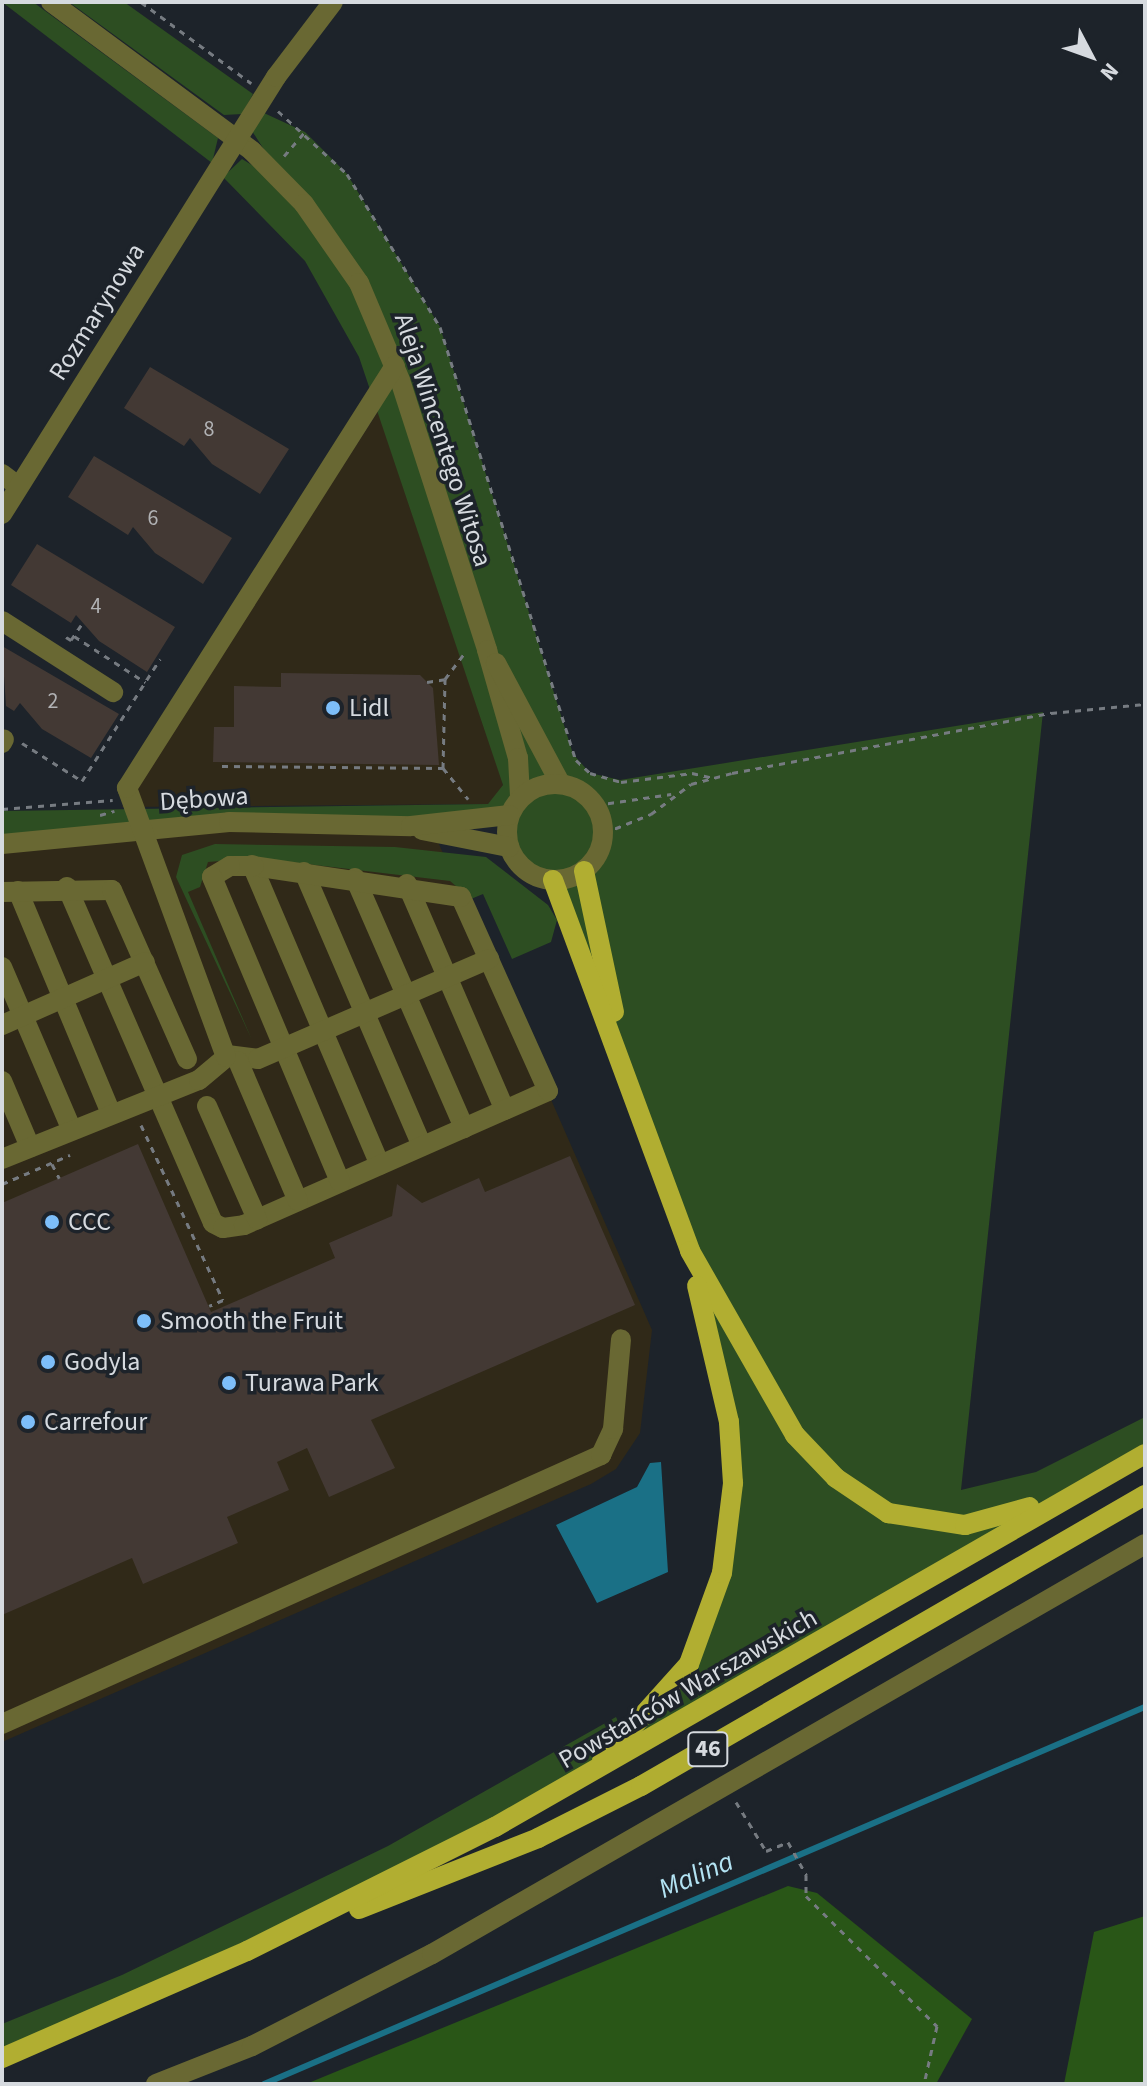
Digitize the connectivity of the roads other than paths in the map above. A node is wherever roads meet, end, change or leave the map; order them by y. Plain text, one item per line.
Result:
1 (51, 2) edge
2 (333, 2) edge
3 (238, 138) junction
4 (395, 366) junction
5 (10, 480) edge
6 (2, 514) edge
7 (2, 621) edge
8 (474, 654) junction
9 (113, 692) dead end
10 (560, 783) junction
11 (520, 797) junction
12 (509, 815) junction
13 (411, 826) junction
14 (141, 830) junction
15 (2, 844) edge
16 (509, 847) junction
17 (252, 865) junction
18 (584, 871) junction
19 (304, 872) junction
20 (355, 878) junction
21 (553, 880) junction
22 (407, 884) junction
23 (67, 887) junction
24 (10, 892) edge
25 (489, 959) junction
26 (145, 962) junction
27 (2, 967) edge
28 (447, 978) junction
29 (106, 979) junction
30 (407, 995) junction
31 (63, 998) junction
32 (364, 1014) junction
33 (23, 1016) junction
34 (2, 1025) edge
35 (323, 1032) junction
36 (282, 1050) junction
37 (619, 1052) junction
38 (232, 1058) junction
39 (187, 1059) dead end
40 (2, 1081) edge
41 (157, 1097) junction
42 (207, 1106) dead end
43 (505, 1110) junction
44 (111, 1113) junction
45 (464, 1128) junction
46 (72, 1130) junction
47 (422, 1146) junction
48 (30, 1147) junction
49 (2, 1159) edge
50 (380, 1165) junction
51 (340, 1182) junction
52 (298, 1201) junction
53 (257, 1219) junction
54 (690, 1251) junction
55 (621, 1339) dead end
56 (1145, 1453) edge
57 (1145, 1495) edge
58 (1145, 1544) edge
59 (2, 1724) edge
60 (576, 1784) junction
61 (247, 1951) junction
62 (2, 2058) edge
63 (156, 2084) edge

1 - 3 street, Aleja Wincentego Witosa
2 - 3 street, Rozmarynowa
3 - 4 street, Aleja Wincentego Witosa
3 - 5 street, Rozmarynowa
4 - 8 street, Aleja Wincentego Witosa
4 - 14 street
5 - 6 street, Rozmarynowa
7 - 9 street
8 - 10 street, Aleja Wincentego Witosa
8 - 11 street, Aleja Wincentego Witosa
10 - 11 street
10 - 18 street
11 - 12 street
12 - 13 street, Dębowa
12 - 16 street
13 - 14 street, Dębowa
13 - 16 street, Dębowa
14 - 15 street, Dębowa
14 - 38 street
16 - 21 street
17 - 19 street
17 - 35 street
17 - 36 street
18 - 21 street
18 - 37 main road
19 - 20 street
19 - 32 street
20 - 22 street
20 - 30 street
21 - 37 main road
22 - 25 street
22 - 28 street
23 - 24 street
23 - 26 street
23 - 29 street
24 - 31 street
25 - 28 street
25 - 43 street
26 - 29 street
26 - 39 street
27 - 33 street
28 - 30 street
28 - 43 street
29 - 31 street
29 - 41 street
30 - 32 street
30 - 45 street
31 - 33 street
31 - 44 street
32 - 35 street
32 - 47 street
33 - 34 street
33 - 46 street
35 - 36 street
35 - 50 street
36 - 38 street
36 - 51 street
37 - 54 main road
38 - 41 street
38 - 52 street
40 - 48 street
41 - 44 street
41 - 53 street
42 - 53 street
43 - 45 street
44 - 46 street
45 - 47 street
46 - 48 street
47 - 50 street
48 - 49 street
50 - 51 street
51 - 52 street
52 - 53 street
54 - 56 main road
54 - 60 main road
55 - 59 street
56 - 60 main road, Powstańców Warszawskich / 46
57 - 61 main road, Powstańców Warszawskich / 46
58 - 63 street
60 - 61 main road, Powstańców Warszawskich / 46
61 - 62 main road, Powstańców Warszawskich / 46

